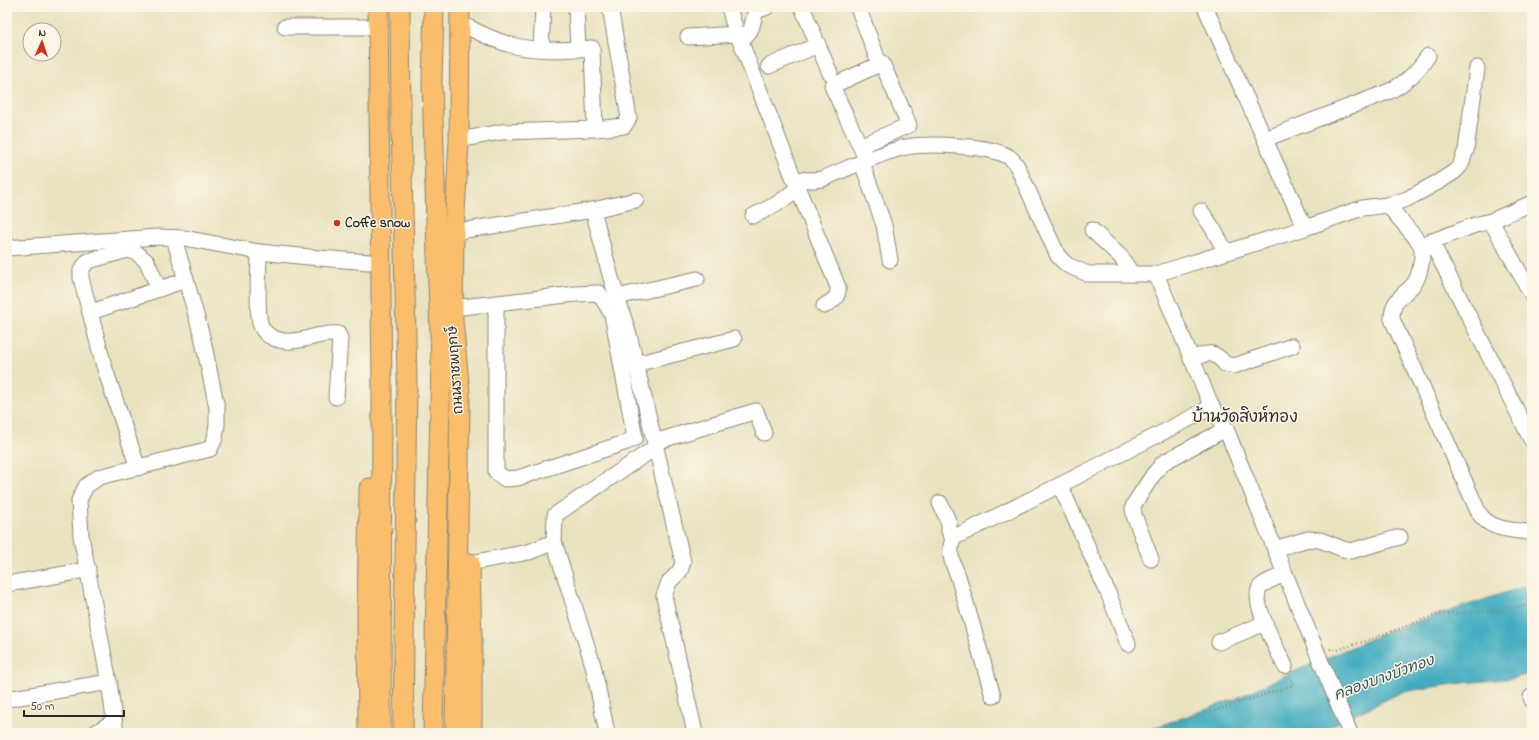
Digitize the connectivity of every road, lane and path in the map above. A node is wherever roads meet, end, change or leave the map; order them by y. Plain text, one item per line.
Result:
1 (378, 7) edge
2 (400, 7) edge
3 (434, 7) edge
4 (543, 7) edge
5 (576, 7) edge
6 (610, 7) edge
7 (729, 7) edge
8 (767, 7) edge
9 (802, 7) edge
10 (858, 7) edge
11 (1205, 7) edge
12 (460, 15) edge
13 (285, 26) dead end
14 (378, 27) junction
15 (688, 37) dead end
16 (739, 37) junction
17 (818, 45) junction
18 (541, 49) junction
19 (585, 49) junction
20 (617, 50) junction
21 (876, 55) dead end
22 (1428, 56) dead end
23 (769, 66) dead end
24 (1477, 68) dead end
25 (830, 73) dead end
26 (595, 129) junction
27 (1265, 139) junction
28 (380, 140) junction
29 (459, 140) junction
30 (860, 146) junction
31 (865, 162) junction
32 (795, 184) junction
33 (636, 200) dead end
34 (1532, 203) edge
35 (1388, 205) junction
36 (593, 210) junction
37 (1201, 211) dead end
38 (753, 216) dead end
39 (1491, 221) junction
40 (1305, 228) junction
41 (1092, 230) dead end
42 (454, 232) junction
43 (174, 238) junction
44 (1426, 243) junction
45 (7, 248) edge
46 (259, 252) junction
47 (1226, 252) junction
48 (890, 260) dead end
49 (369, 262) junction
50 (1132, 274) junction
51 (1156, 274) junction
52 (697, 279) dead end
53 (186, 280) junction
54 (160, 289) junction
55 (1532, 295) edge
56 (617, 297) junction
57 (496, 303) junction
58 (824, 306) dead end
59 (91, 312) junction
60 (453, 314) junction
61 (734, 339) dead end
62 (1292, 346) dead end
63 (1191, 359) junction
64 (636, 364) junction
65 (336, 397) dead end
66 (1212, 407) junction
67 (1226, 429) junction
68 (764, 433) dead end
69 (1532, 441) edge
70 (655, 445) junction
71 (138, 468) junction
72 (1060, 485) junction
73 (940, 503) dead end
74 (1528, 532) dead end
75 (1400, 537) dead end
76 (953, 538) junction
77 (554, 542) junction
78 (1275, 549) junction
79 (1151, 559) dead end
80 (470, 563) junction
81 (88, 569) junction
82 (1285, 574) junction
83 (7, 584) edge
84 (1265, 623) junction
85 (1219, 642) dead end
86 (1128, 644) dead end
87 (1285, 666) dead end
88 (109, 682) junction
89 (993, 696) dead end
90 (7, 700) edge
91 (115, 727) edge
92 (95, 733) edge
93 (368, 733) edge
94 (381, 733) edge
95 (403, 733) edge
96 (434, 733) edge
97 (455, 733) edge
98 (472, 733) edge
99 (607, 733) edge
100 (696, 733) edge
101 (1350, 733) edge

1 - 14 main road
2 - 95 main road
3 - 96 main road, ถนนราชพฤกษ์
4 - 18 street
5 - 19 street
6 - 20 street
7 - 16 street
8 - 16 street
9 - 17 street
10 - 21 street
11 - 27 street
12 - 18 street
12 - 29 main road, ถนนราชพฤกษ์
13 - 14 street
14 - 28 main road
15 - 16 street
16 - 32 street
17 - 23 street
17 - 25 street
18 - 19 street
19 - 20 street
19 - 26 street
20 - 26 street
22 - 27 street
24 - 35 street
26 - 29 street
27 - 40 street
28 - 49 main road
28 - 94 main road
29 - 42 main road, ถนนราชพฤกษ์
30 - 30 street
30 - 31 street
31 - 32 street
31 - 48 street
31 - 50 street
32 - 38 street
32 - 58 street
33 - 36 street
34 - 39 street
35 - 40 street
35 - 44 street
36 - 42 street
36 - 56 street
37 - 47 street
39 - 44 street
39 - 55 street
40 - 47 street
41 - 50 street
42 - 60 main road, ถนนราชพฤกษ์
43 - 45 street
43 - 46 street
43 - 53 street
44 - 69 street
44 - 74 street
46 - 49 street
46 - 65 street
47 - 51 street
49 - 93 main road
50 - 51 street
51 - 63 street
52 - 56 street
53 - 54 street
53 - 71 street
54 - 59 street
54 - 59 street
56 - 64 street
57 - 57 street
57 - 60 street
59 - 71 street
60 - 80 main road
60 - 97 main road, ถนนราชพฤกษ์
61 - 64 street
62 - 63 street
63 - 66 street
64 - 70 street
66 - 67 street
66 - 72 street
67 - 78 street
67 - 79 street
68 - 70 street
70 - 77 street
70 - 100 street
71 - 81 street
72 - 76 street
72 - 86 street
73 - 76 street
75 - 78 street
76 - 89 street
77 - 80 street
77 - 99 street
78 - 82 street
80 - 98 main road
81 - 83 street
81 - 88 street
82 - 84 street
82 - 101 street
84 - 85 street
84 - 87 street
88 - 90 street
88 - 91 street
91 - 92 street

